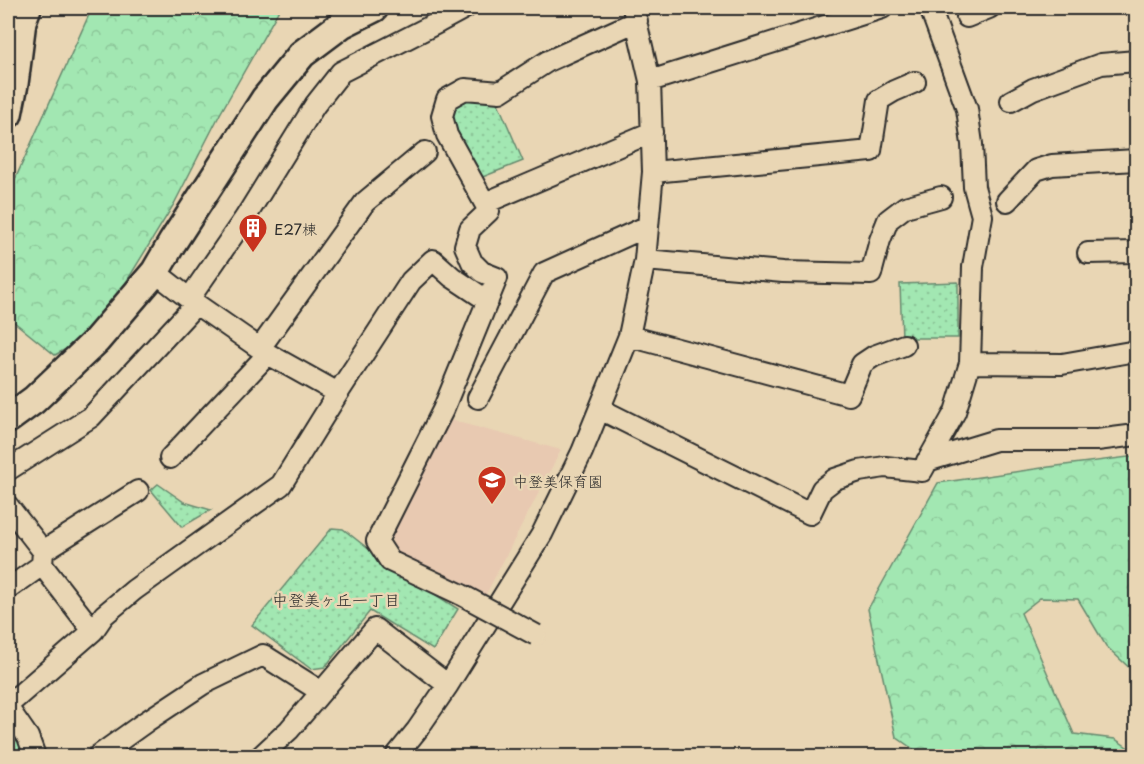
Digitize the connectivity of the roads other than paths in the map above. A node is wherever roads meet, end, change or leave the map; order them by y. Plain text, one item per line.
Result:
1 (27, 8) edge
2 (374, 8) edge
3 (465, 8) edge
4 (882, 8) edge
5 (930, 8) edge
6 (989, 8) edge
7 (635, 14) edge
8 (967, 17) dead end
9 (1137, 61) edge
10 (650, 81) junction
11 (915, 82) dead end
12 (1011, 101) dead end
13 (8, 114) edge
14 (652, 132) junction
15 (425, 152) dead end
16 (1137, 160) edge
17 (653, 172) junction
18 (940, 197) dead end
19 (1007, 201) dead end
20 (485, 203) junction
21 (648, 226) junction
22 (1137, 252) edge
23 (1088, 253) dead end
24 (645, 260) junction
25 (155, 272) junction
26 (192, 301) junction
27 (488, 301) junction
28 (629, 336) junction
29 (904, 345) dead end
30 (265, 351) junction
31 (1137, 351) edge
32 (970, 363) junction
33 (338, 393) junction
34 (478, 398) dead end
35 (600, 409) junction
36 (8, 419) edge
37 (1137, 435) edge
38 (170, 458) dead end
39 (927, 462) junction
40 (8, 470) edge
41 (138, 491) dead end
42 (8, 506) edge
43 (42, 558) junction
44 (8, 589) edge
45 (93, 632) junction
46 (536, 635) dead end
47 (448, 685) junction
48 (320, 691) junction
49 (8, 706) edge
50 (35, 756) edge
51 (98, 756) edge
52 (261, 756) edge
53 (396, 756) edge

1 - 13 street
2 - 25 street
3 - 26 street
4 - 10 street
5 - 32 street
6 - 8 street
7 - 10 street
7 - 20 street
9 - 12 street
10 - 14 street
11 - 17 street
14 - 17 street
14 - 20 street
15 - 30 street
16 - 19 street
17 - 21 street
18 - 24 street
20 - 27 street
21 - 24 street
21 - 34 street
22 - 23 street
24 - 28 street
25 - 26 street
25 - 36 street
26 - 30 street
26 - 40 street
27 - 33 street
27 - 46 street, bridge
28 - 29 street
28 - 35 street
30 - 33 street
30 - 38 street
31 - 32 street
32 - 39 street
33 - 45 street
35 - 39 street
35 - 47 street
37 - 39 street
41 - 43 street
42 - 43 street
43 - 44 street
43 - 45 street
45 - 49 street
47 - 48 street
47 - 53 street
48 - 51 street
48 - 52 street
49 - 50 street

